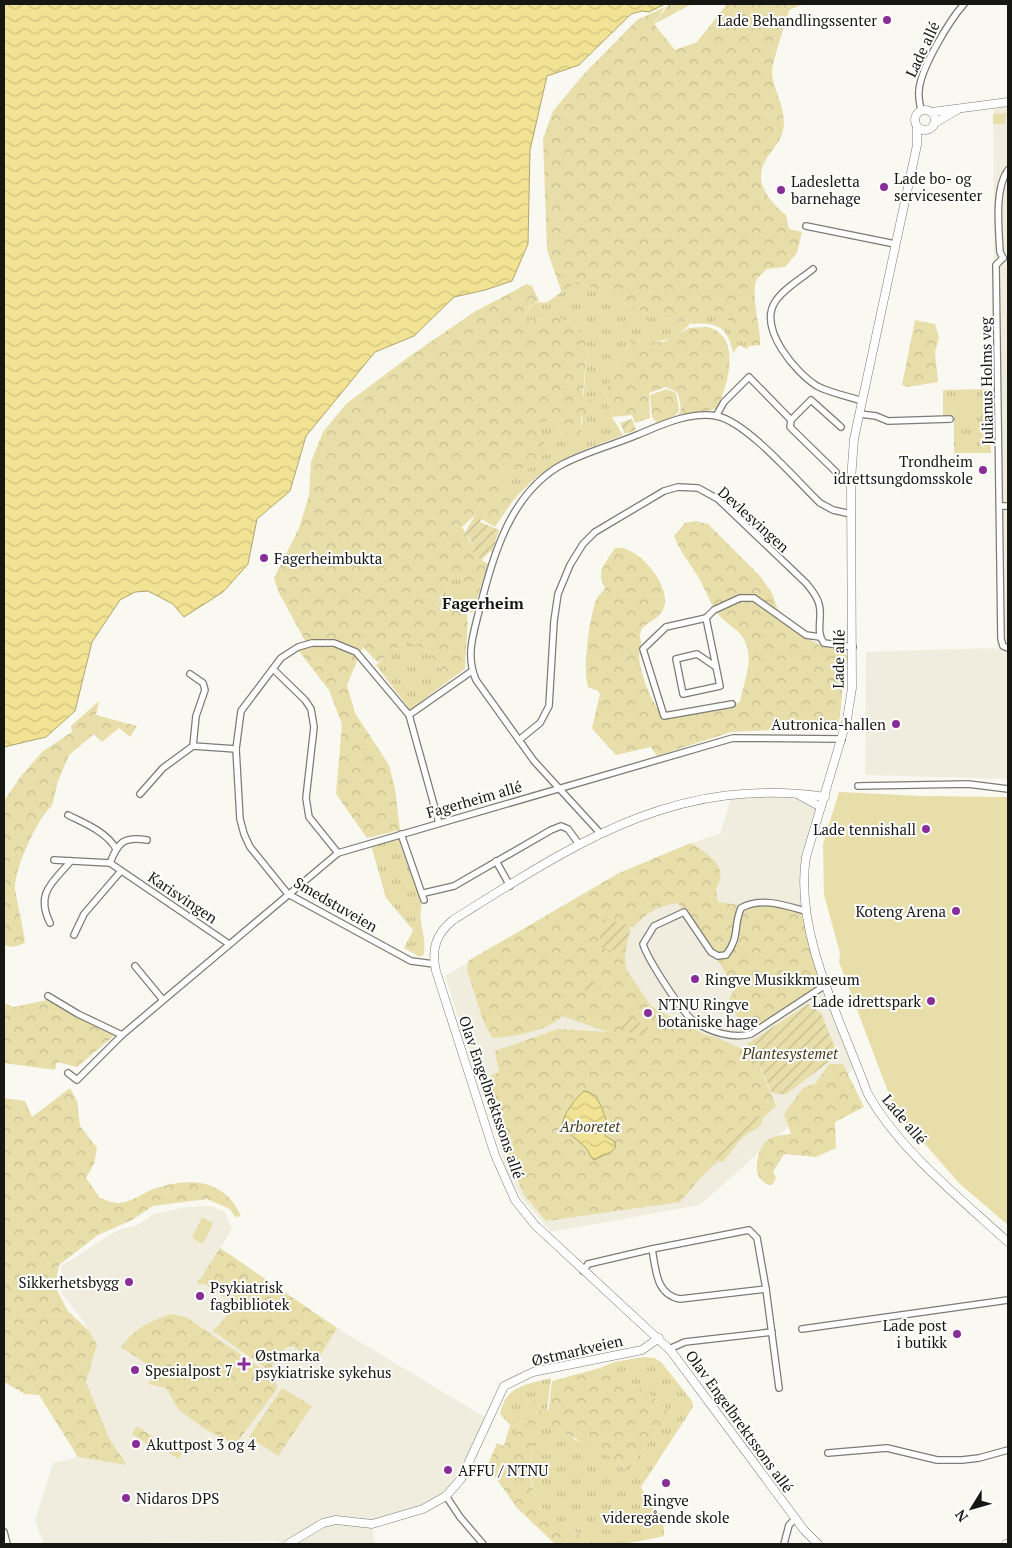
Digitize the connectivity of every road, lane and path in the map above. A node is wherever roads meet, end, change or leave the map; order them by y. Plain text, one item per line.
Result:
1 (964, 4) edge
2 (1008, 102) edge
3 (960, 108) junction
4 (921, 110) junction
5 (932, 112) junction
6 (936, 123) junction
7 (921, 128) junction
8 (1008, 170) edge
9 (806, 226) dead end
10 (895, 244) junction
11 (1005, 258) edge
12 (813, 269) dead end
13 (862, 401) junction
14 (860, 414) junction
15 (716, 416) junction
16 (950, 419) dead end
17 (792, 420) junction
18 (841, 427) dead end
19 (836, 472) dead end
20 (1000, 506) junction
21 (1008, 506) edge
22 (851, 514) junction
23 (706, 618) junction
24 (820, 637) junction
25 (852, 647) junction
26 (1008, 648) edge
27 (716, 667) junction
28 (273, 669) junction
29 (472, 670) junction
30 (190, 674) dead end
31 (732, 704) dead end
32 (409, 715) junction
33 (842, 738) junction
34 (519, 740) junction
35 (194, 746) junction
36 (236, 749) junction
37 (858, 786) dead end
38 (558, 788) junction
39 (1008, 789) edge
40 (793, 792) junction
41 (140, 794) dead end
42 (825, 797) junction
43 (822, 807) junction
44 (68, 815) dead end
45 (439, 823) junction
46 (600, 833) junction
47 (401, 834) junction
48 (147, 840) dead end
49 (579, 844) junction
50 (116, 849) junction
51 (338, 853) junction
52 (54, 860) dead end
53 (71, 861) junction
54 (496, 861) junction
55 (110, 863) junction
56 (121, 871) junction
57 (510, 886) junction
58 (288, 894) junction
59 (804, 911) junction
60 (50, 923) dead end
61 (74, 935) dead end
62 (229, 944) junction
63 (434, 964) junction
64 (136, 966) dead end
65 (826, 984) junction
66 (48, 996) dead end
67 (164, 1000) junction
68 (122, 1035) junction
69 (68, 1073) dead end
70 (1008, 1242) edge
71 (652, 1249) junction
72 (583, 1271) junction
73 (766, 1289) junction
74 (1008, 1300) edge
75 (802, 1329) dead end
76 (772, 1332) junction
77 (658, 1338) junction
78 (669, 1349) junction
79 (780, 1388) dead end
80 (1008, 1450) edge
81 (828, 1453) dead end
82 (446, 1496) junction
83 (795, 1519) junction
84 (4, 1532) edge
85 (7, 1544) edge
86 (288, 1544) edge
87 (483, 1544) edge
88 (784, 1544) edge
89 (818, 1544) edge

1 - 4 street, Lade allé
2 - 3 street
3 - 5 street
3 - 6 street
4 - 5 street
4 - 7 street
5 - 6 street
6 - 7 street
7 - 10 street, Lade allé
8 - 11 street, Julianus Holms veg
9 - 10 street
10 - 13 street, Lade allé
11 - 20 street, Julianus Holms veg
12 - 13 street
13 - 14 street, Lade allé
14 - 16 street
14 - 22 street, Lade allé
15 - 17 street
15 - 22 street
15 - 29 street
17 - 18 street
17 - 19 street
20 - 21 street
20 - 26 street, Julianus Holms veg
22 - 25 street, Lade allé
23 - 24 street
23 - 27 street
23 - 31 street
24 - 25 street
24 - 34 street, Devlesvingen
25 - 33 street, Lade allé
27 - 27 street
28 - 32 street, Smedstuveien
28 - 36 street, Smedstuveien
28 - 51 street
29 - 32 street
29 - 34 street
30 - 35 street
32 - 45 street
33 - 38 street, Fagerheim allé
33 - 42 street, Lade allé
34 - 38 street
35 - 36 street
35 - 41 street
36 - 58 street, Smedstuveien
37 - 39 street
38 - 45 street, Fagerheim allé
38 - 46 street
40 - 42 street, Olav Engelbrektssons allé
40 - 43 street, Olav Engelbrektssons allé
40 - 46 street, Olav Engelbrektssons allé
42 - 43 street, Lade allé
43 - 59 street, Lade allé
44 - 50 street
45 - 47 street, Fagerheim allé
46 - 49 street, Olav Engelbrektssons allé
47 - 51 street, Fagerheim allé
47 - 54 street
48 - 50 street
49 - 54 street
49 - 57 street, Olav Engelbrektssons allé
50 - 55 street
51 - 58 street, Fagerheim allé
52 - 53 street
53 - 55 street
53 - 60 street
54 - 57 street
55 - 56 street, Karisvingen
56 - 61 street
56 - 62 street, Karisvingen
57 - 63 street, Olav Engelbrektssons allé
58 - 62 street, Fagerheim allé
58 - 63 street, Smedstuveien
59 - 65 street, Lade allé
59 - 65 street
62 - 67 street, Fagerheim allé
63 - 72 street, Olav Engelbrektssons allé
64 - 67 street
65 - 70 street, Lade allé
66 - 68 street
67 - 68 street, Fagerheim allé
68 - 69 street, Fagerheim allé
71 - 72 street
71 - 73 street
71 - 73 street
72 - 77 street, Olav Engelbrektssons allé
73 - 76 street
74 - 75 street
76 - 78 street
76 - 79 street
77 - 78 street, Olav Engelbrektssons allé
77 - 82 street, Østmarkveien
78 - 83 street, Olav Engelbrektssons allé
80 - 81 street
82 - 86 street, Østmarkveien
82 - 87 street
83 - 88 street
83 - 89 street, Olav Engelbrektssons allé
84 - 85 street

